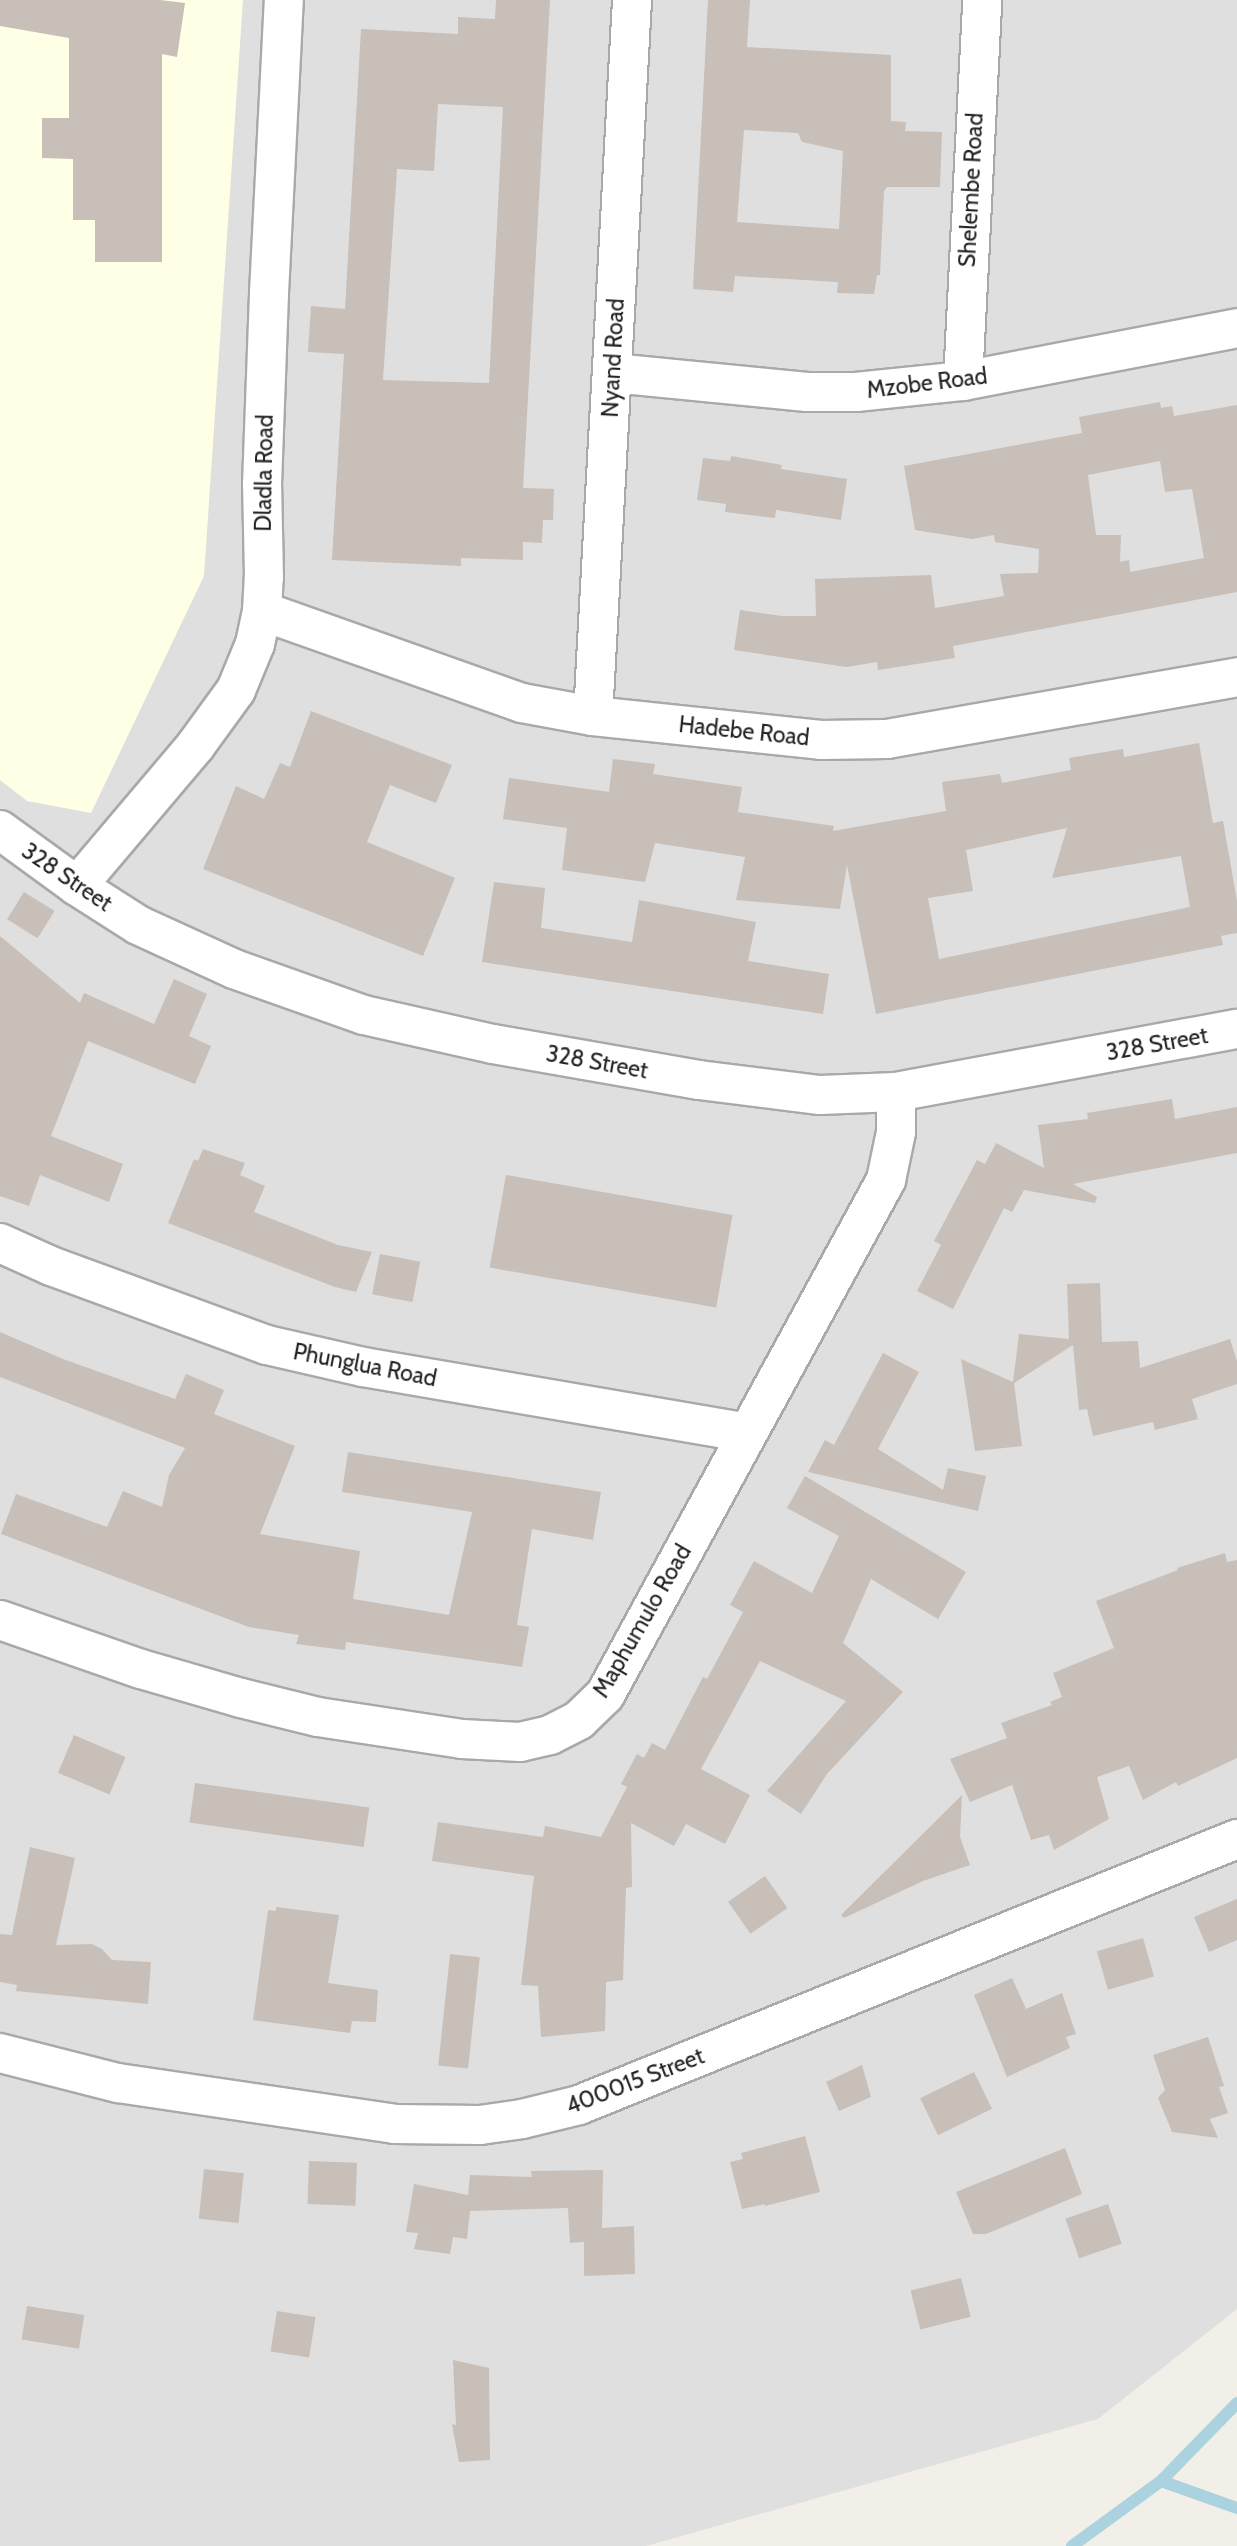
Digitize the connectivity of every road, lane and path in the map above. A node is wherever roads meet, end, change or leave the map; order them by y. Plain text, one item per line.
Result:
1 (284, 0) edge
2 (632, 0) edge
3 (982, 0) edge
4 (1237, 328) edge
5 (613, 373) junction
6 (963, 380) junction
7 (262, 611) junction
8 (1237, 677) edge
9 (593, 716) junction
10 (0, 830) edge
11 (77, 886) junction
12 (1237, 1029) edge
13 (896, 1092) junction
14 (0, 1243) edge
15 (745, 1432) junction
16 (0, 1620) edge
17 (1237, 1839) edge
18 (0, 2053) edge

1 - 7 street, Dladla Road
2 - 5 street, Nyand Road
3 - 6 street, Shelembe Road
4 - 6 street, Mzobe Road
5 - 6 street, Mzobe Road
5 - 9 street, Nyand Road
7 - 9 street, Hadebe Road
7 - 11 street, Dladla Road
8 - 9 street, Hadebe Road
10 - 11 street, 328 Street
11 - 13 street, 328 Street
12 - 13 street, 328 Street
13 - 15 street, Maphumulo Road
14 - 15 street, Phunglua Road
15 - 16 street, Maphumulo Road
17 - 18 street, 400015 Street

